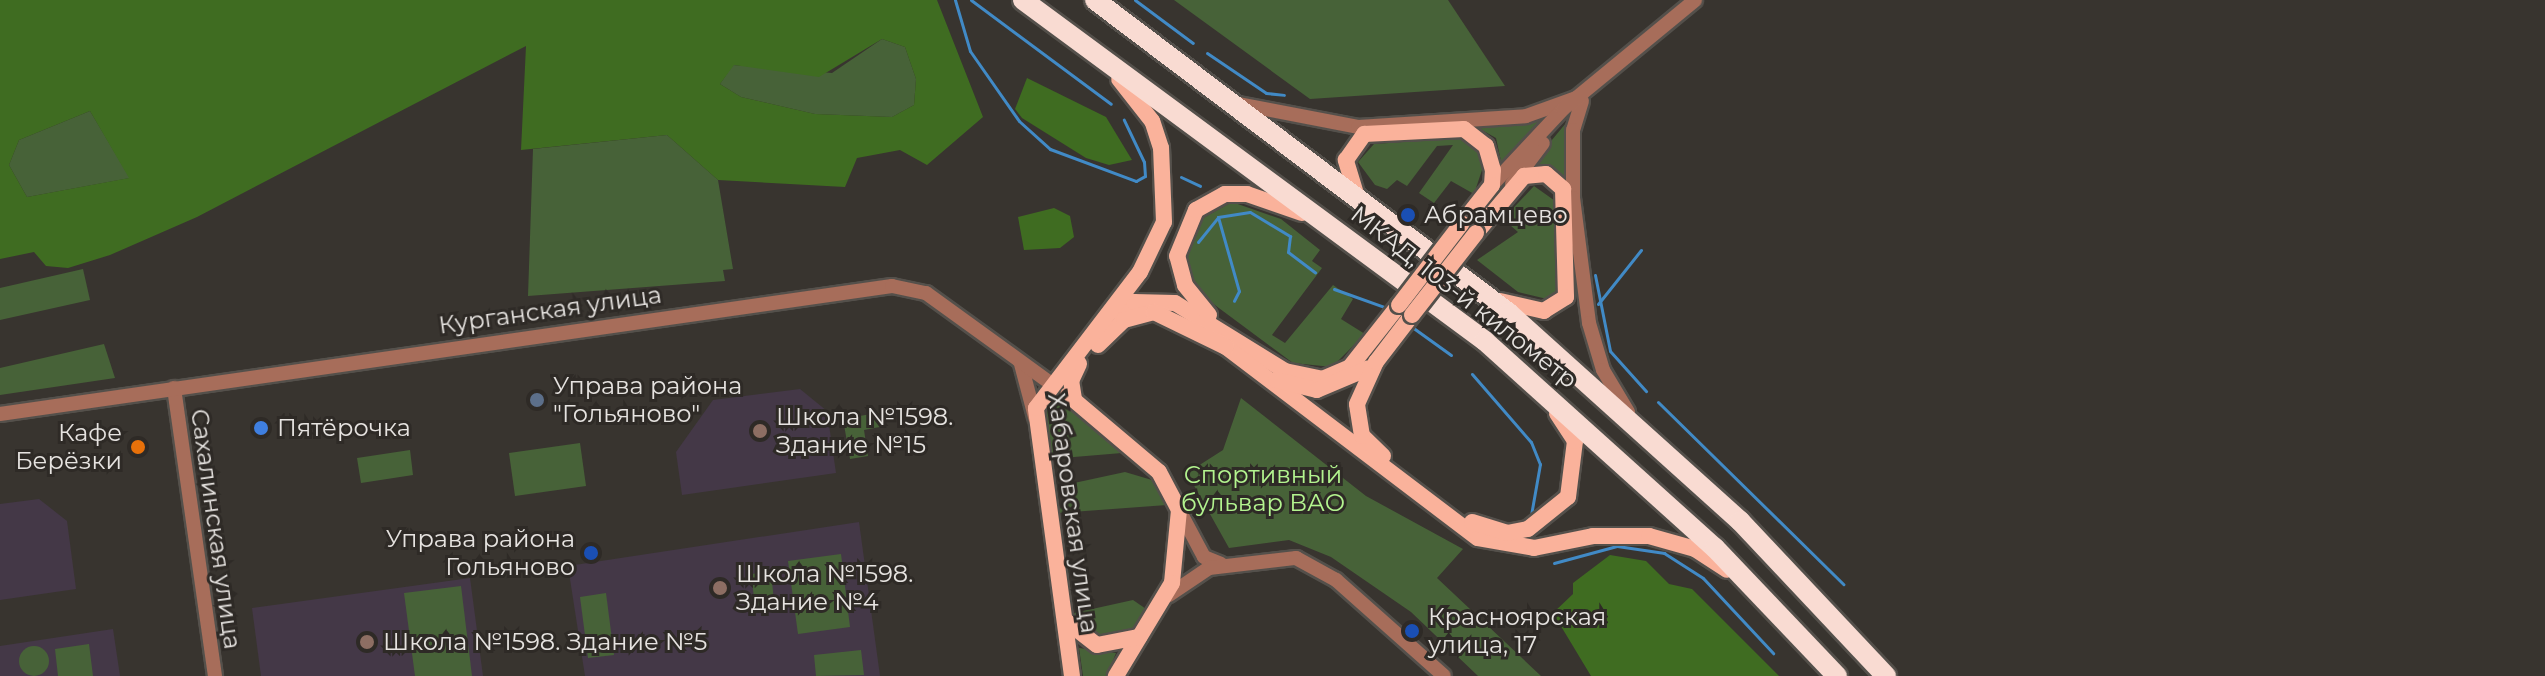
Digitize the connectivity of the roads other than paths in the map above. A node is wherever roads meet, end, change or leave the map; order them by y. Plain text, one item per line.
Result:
1 (1023, 0) edge
2 (1095, 0) edge
3 (1695, 0) edge
4 (1048, 18) junction
5 (1579, 100) junction
6 (1230, 102) junction
7 (1499, 190) junction
8 (1357, 197) junction
9 (1391, 269) junction
10 (1471, 284) junction
11 (1406, 310) junction
12 (1106, 321) junction
13 (1218, 334) junction
14 (1485, 341) junction
15 (1019, 360) junction
16 (1376, 362) junction
17 (1053, 385) junction
18 (174, 388) junction
19 (1074, 399) junction
20 (0, 414) edge
21 (1036, 418) junction
22 (1637, 425) junction
23 (1179, 510) junction
24 (1225, 564) junction
25 (1164, 601) junction
26 (1064, 612) junction
27 (1796, 629) junction
28 (1145, 630) junction
29 (215, 676) edge
30 (1072, 676) edge
31 (1116, 676) edge
32 (1444, 676) edge
33 (1837, 676) edge
34 (1886, 676) edge

1 - 4 highway, МКАД, 103-й километр
2 - 6 highway, МКАД, 103-й километр
3 - 5 street
4 - 9 highway, МКАД, 103-й километр
4 - 12 main road
5 - 6 street
5 - 7 street
5 - 22 street
6 - 8 highway, МКАД, 103-й километр
7 - 8 main road
7 - 10 main road
7 - 11 main road, bridge
8 - 10 highway, МКАД, 103-й километр
9 - 13 main road
9 - 14 highway, МКАД, 103-й километр
10 - 22 highway, МКАД, 103-й километр
11 - 13 main road
11 - 16 main road
12 - 13 main road
12 - 17 main road
13 - 16 main road
13 - 19 main road
13 - 27 main road
14 - 16 main road
14 - 27 highway, МКАД, 103-й километр
15 - 17 street, Курганская улица
15 - 18 street, Курганская улица
15 - 21 street, Хабаровская улица
17 - 19 main road, Курганская улица
17 - 21 main road
18 - 20 street, Курганская улица
18 - 29 street, Сахалинская улица
19 - 23 main road, Хабаровская улица
21 - 26 main road, Хабаровская улица
22 - 34 highway, МКАД, 103-й километр
23 - 24 street
23 - 25 main road, Хабаровская улица
24 - 25 street
24 - 32 street
25 - 28 main road, Хабаровская улица
26 - 28 main road
26 - 30 main road, Хабаровская улица
27 - 33 highway, МКАД, 103-й километр
28 - 31 main road, Хабаровская улица

